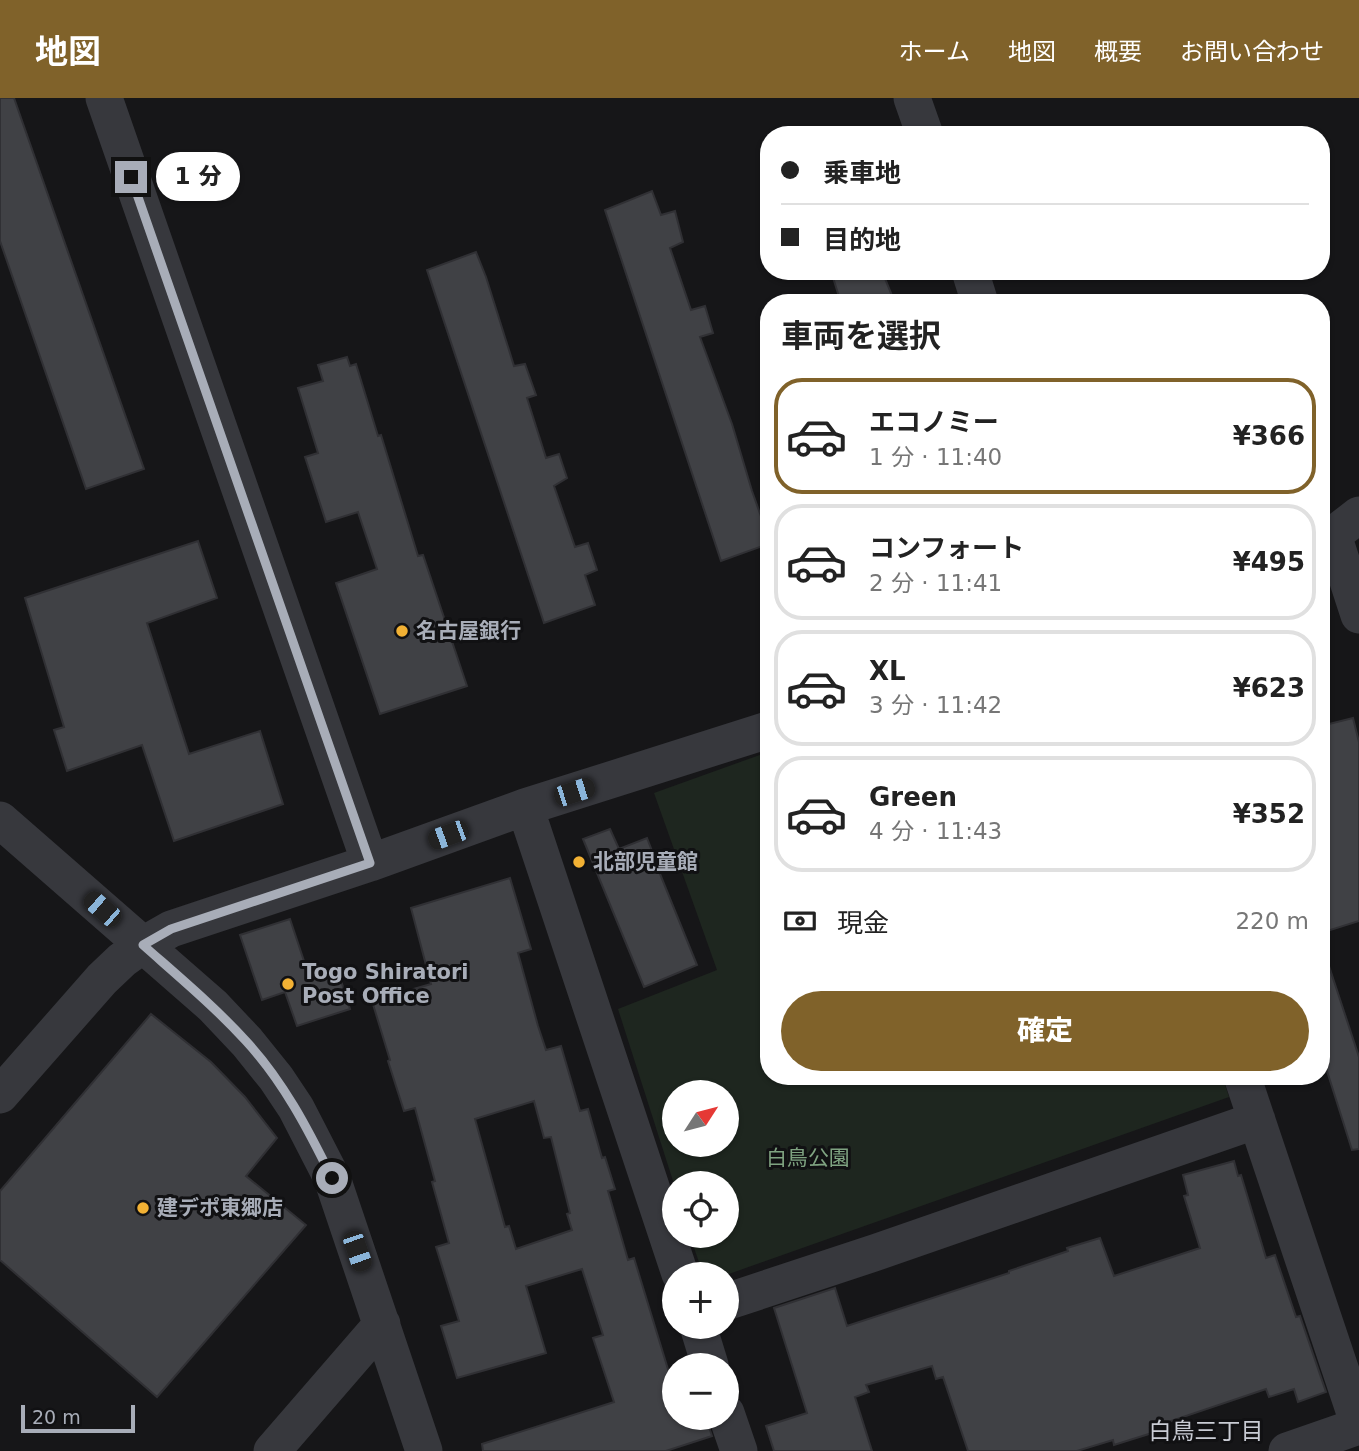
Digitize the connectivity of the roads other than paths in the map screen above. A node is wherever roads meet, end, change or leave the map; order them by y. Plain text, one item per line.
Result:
1 (104, 98) edge
2 (912, 98) edge
3 (922, 126) edge
4 (1338, 530) edge
5 (1359, 615) edge
6 (760, 733) edge
7 (526, 807) junction
8 (0, 820) edge
9 (370, 863) junction
10 (143, 945) junction
11 (1245, 1085) edge
12 (0, 1095) edge
13 (1257, 1120) junction
14 (676, 1262) edge
15 (739, 1298) edge
16 (382, 1324) junction
17 (1359, 1425) edge
18 (732, 1430) edge
19 (272, 1451) edge
20 (424, 1451) edge
21 (739, 1451) edge
22 (1287, 1451) edge

1 - 9 street
2 - 3 street
4 - 5 street
6 - 7 street
7 - 9 street
7 - 14 street
8 - 10 street
9 - 10 street
10 - 12 street
10 - 16 street
11 - 13 street
13 - 15 street
13 - 17 street
16 - 19 street
16 - 20 street
17 - 22 street
18 - 21 street

